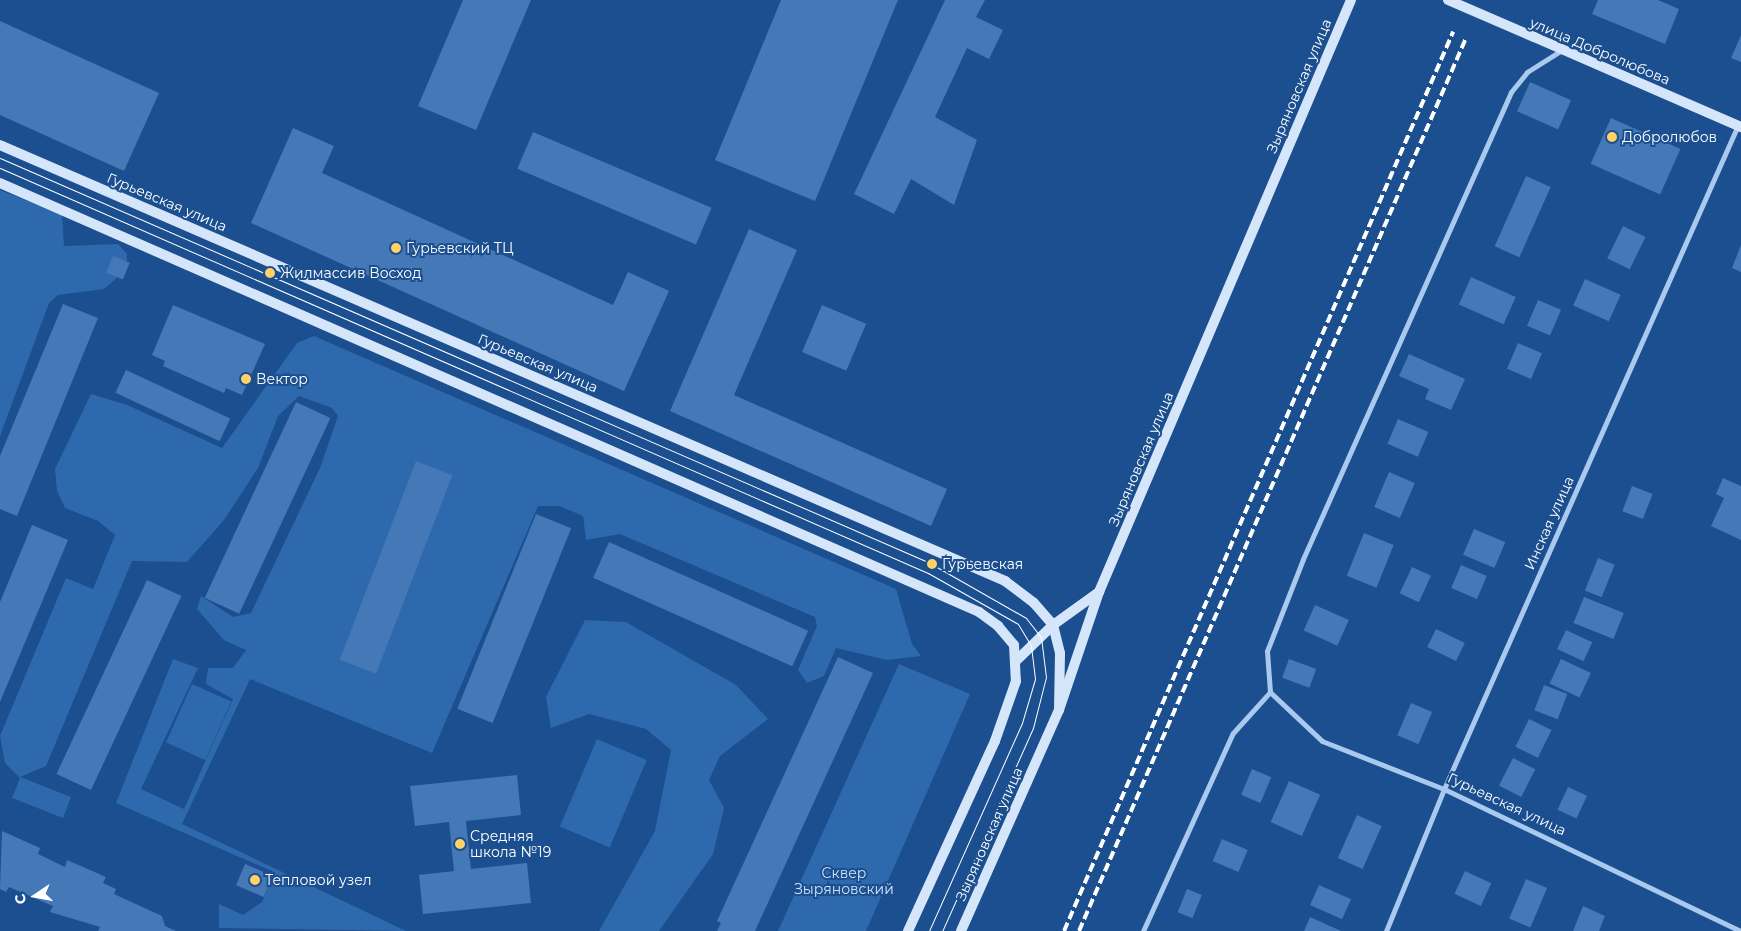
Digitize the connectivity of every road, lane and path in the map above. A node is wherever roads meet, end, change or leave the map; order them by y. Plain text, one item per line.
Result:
1 (1351, 0) edge
2 (1448, 0) edge
3 (1562, 50) junction
4 (1739, 126) edge
5 (0, 145) edge
6 (0, 183) edge
7 (1099, 592) junction
8 (1053, 625) junction
9 (1017, 660) junction
10 (1270, 692) junction
11 (1060, 710) junction
12 (1444, 789) junction
13 (1741, 930) edge
14 (908, 931) edge
15 (962, 931) edge
16 (1143, 931) edge
17 (1386, 931) edge

1 - 7 street, Зыряновская улица
2 - 3 street, улица Добролюбова, bridge
3 - 4 street, улица Добролюбова
3 - 10 street
4 - 12 street, Инская улица
5 - 8 street, Гурьевская улица
6 - 9 street
7 - 8 street
7 - 11 street, Зыряновская улица
8 - 9 street
8 - 11 street
9 - 14 street
10 - 12 street, Гурьевская улица
10 - 16 street
11 - 15 street, Зыряновская улица
12 - 13 street, Гурьевская улица
12 - 17 street, Инская улица

